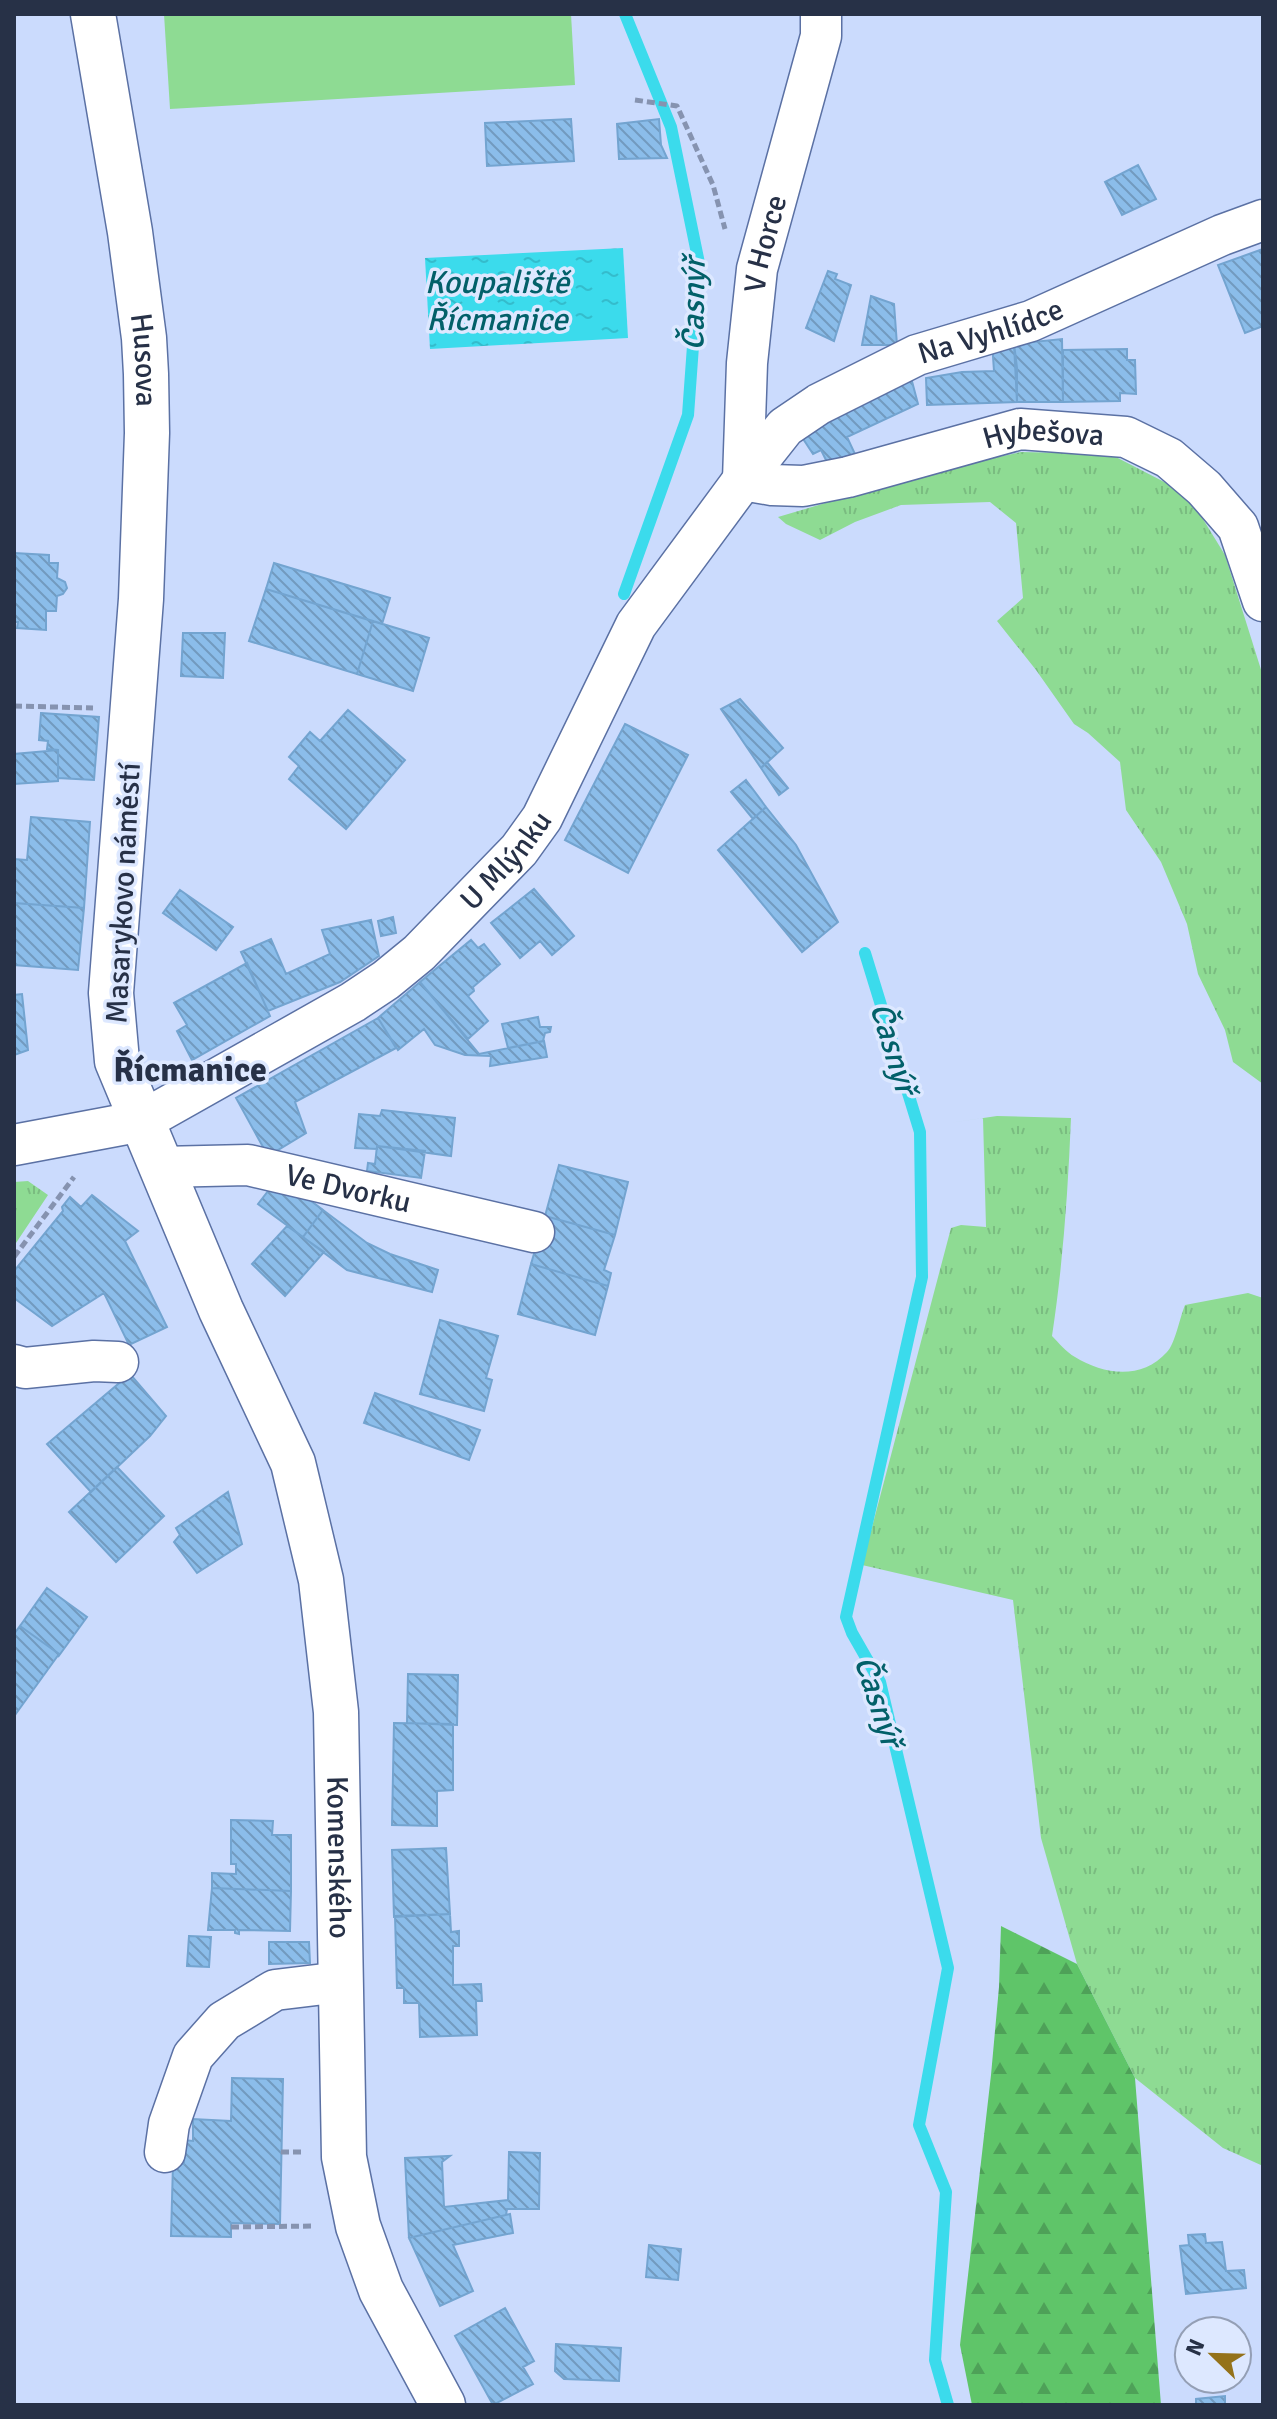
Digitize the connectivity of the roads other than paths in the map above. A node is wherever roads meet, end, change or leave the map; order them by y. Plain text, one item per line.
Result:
1 (93, 14) edge
2 (821, 14) edge
3 (1263, 220) edge
4 (743, 480) junction
5 (1263, 601) edge
6 (134, 709) joint
7 (142, 1121) junction
8 (14, 1145) edge
9 (161, 1167) junction
10 (534, 1232) dead end
11 (221, 1310) joint
12 (118, 1362) dead end
13 (14, 1365) edge
14 (341, 1982) junction
15 (165, 2152) dead end
16 (443, 2405) edge

1 - 6 main road, Husova
2 - 4 street, V Horce
3 - 4 street, Na Vyhlídce
4 - 5 street, Hybešova
4 - 7 street, U Mlýnku
6 - 7 main road, Masarykovo náměstí
7 - 8 street
7 - 9 main road, Masarykovo náměstí
9 - 10 street, Ve Dvorku
9 - 11 main road, Masarykovo náměstí
11 - 14 main road, Komenského
12 - 13 street
14 - 15 street
14 - 16 main road, Komenského

